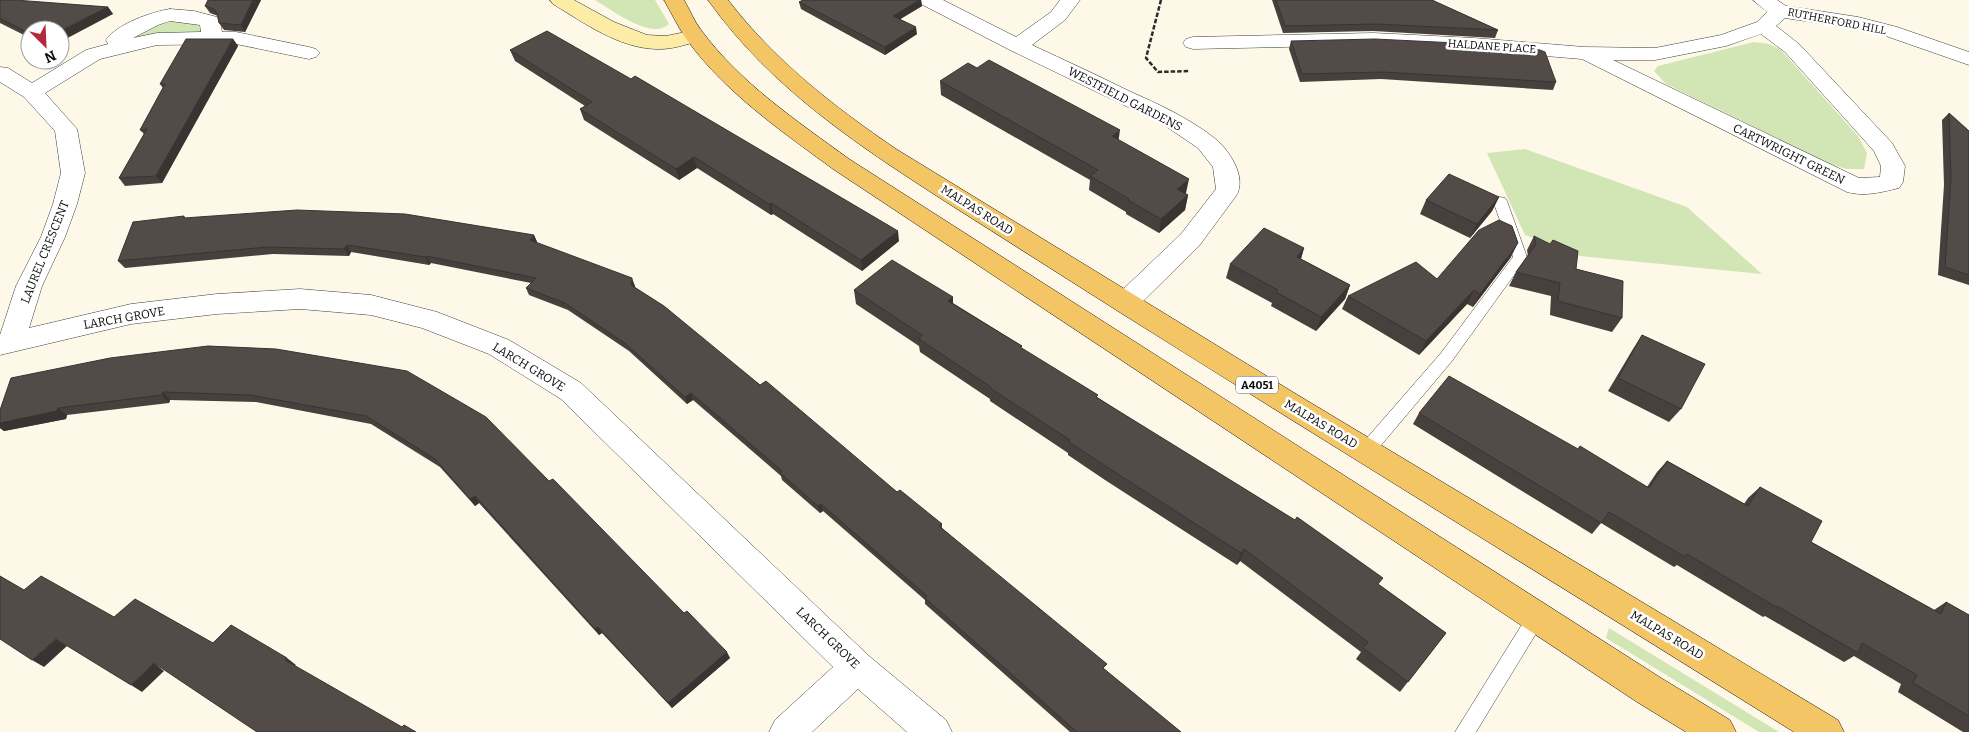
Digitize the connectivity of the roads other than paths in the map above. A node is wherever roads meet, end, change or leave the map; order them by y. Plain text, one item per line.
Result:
1 (560, 0) edge
2 (674, 0) edge
3 (718, 0) edge
4 (928, 0) edge
5 (1070, 0) edge
6 (1772, 5) edge
7 (1764, 26) junction
8 (694, 36) junction
9 (1193, 43) dead end
10 (1017, 46) junction
11 (309, 53) dead end
12 (1584, 53) junction
13 (1969, 59) edge
14 (0, 73) edge
15 (32, 92) junction
16 (1500, 201) dead end
17 (1125, 303) junction
18 (6, 343) edge
19 (1366, 451) junction
20 (1537, 616) junction
21 (857, 666) junction
22 (787, 732) edge
23 (934, 732) edge
24 (1465, 732) edge
25 (1718, 732) edge
26 (1826, 732) edge

1 - 8 street
2 - 8 main road
3 - 17 main road, MALPAS ROAD / A4051
4 - 10 street, WESTFIELD GARDENS
5 - 10 street
6 - 7 street, HALDANE PLACE
6 - 13 street, RUTHERFORD HILL
7 - 12 street, HALDANE PLACE
7 - 12 street, CARTWRIGHT GREEN
8 - 20 main road
9 - 12 street, HALDANE PLACE
10 - 17 street, WESTFIELD GARDENS
11 - 15 street
14 - 15 street, LAUREL CRESCENT
15 - 18 street, LAUREL CRESCENT
16 - 19 lane
17 - 19 main road, MALPAS ROAD / A4051
18 - 21 street, LARCH GROVE
19 - 26 main road, MALPAS ROAD / A4051
20 - 24 lane
20 - 25 main road
21 - 22 street
21 - 23 street, LARCH GROVE

